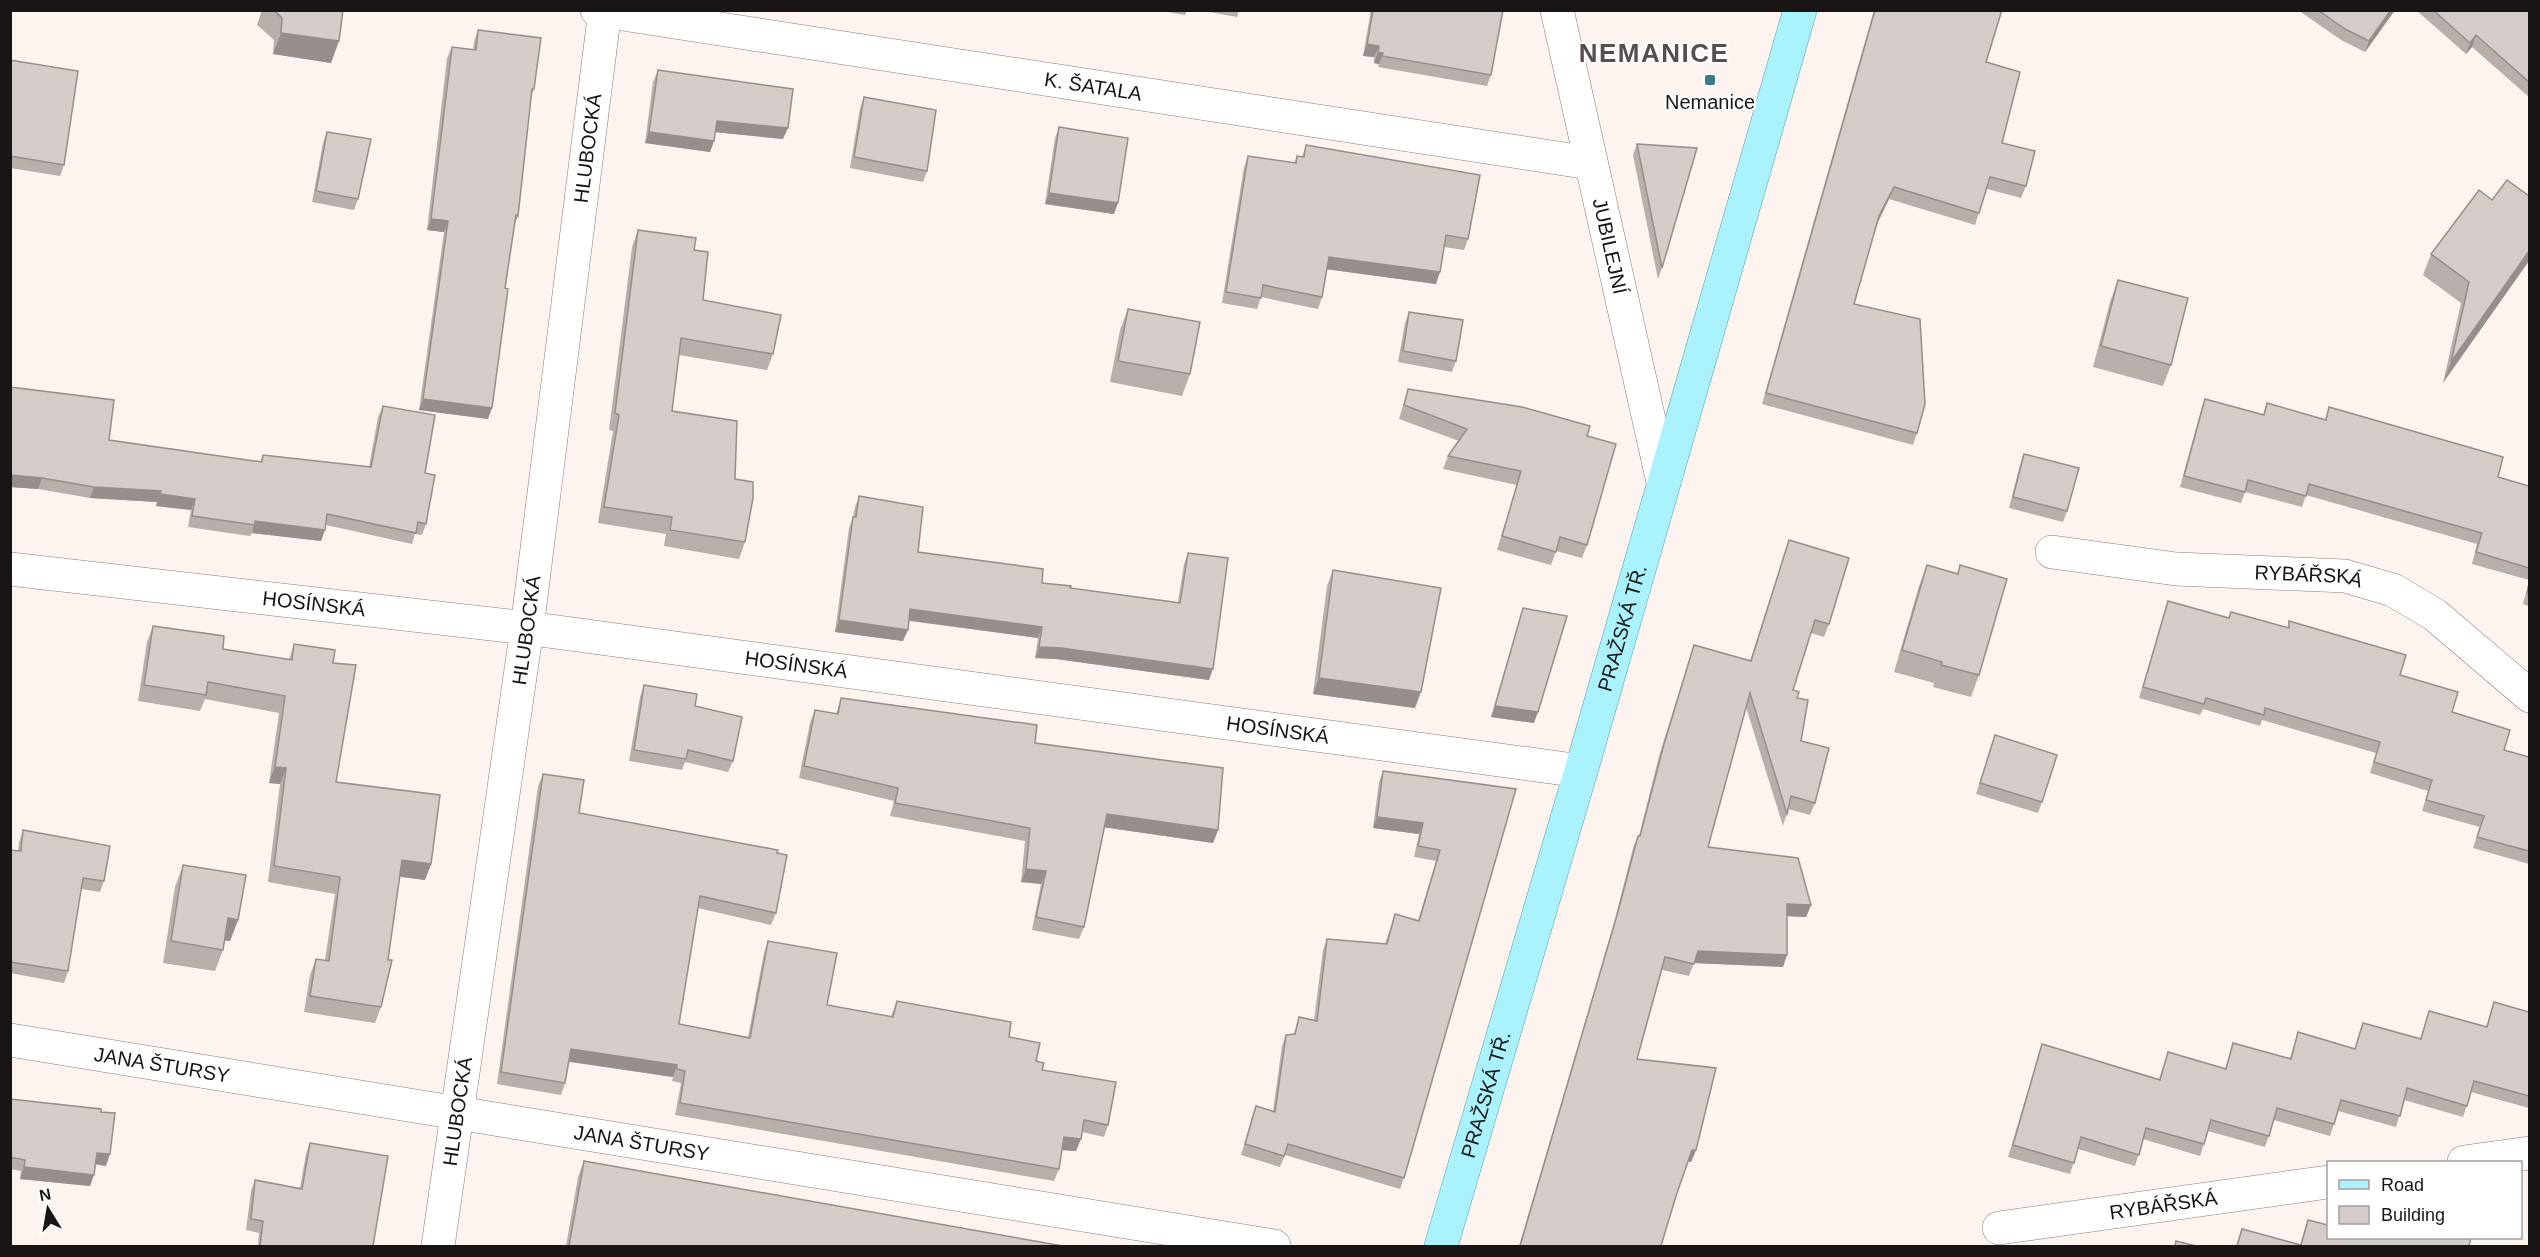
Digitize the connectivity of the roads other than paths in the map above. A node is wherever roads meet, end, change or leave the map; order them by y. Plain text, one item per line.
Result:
1 (1557, 10) edge
2 (1800, 10) edge
3 (602, 11) edge
4 (1590, 163) junction
5 (1663, 482) junction
6 (2052, 552) dead end
7 (10, 569) edge
8 (527, 628) junction
9 (2529, 696) edge
10 (1581, 771) junction
11 (10, 1040) edge
12 (456, 1114) junction
13 (2529, 1153) edge
14 (2471, 1161) edge
15 (2327, 1182) edge
16 (1999, 1228) dead end
17 (438, 1246) edge
18 (1274, 1246) edge
19 (1441, 1246) edge

1 - 4 street, JUBILEJNÍ
2 - 5 main road, PRAŽSKÁ TŘ.
3 - 4 street, K. ŠATALA
3 - 8 street, HLUBOCKÁ
4 - 5 street, JUBILEJNÍ
5 - 10 main road, PRAŽSKÁ TŘ.
6 - 9 street, RYBÁŘSKÁ
7 - 8 street, HOSÍNSKÁ
8 - 10 street, HOSÍNSKÁ
8 - 12 street, HLUBOCKÁ
10 - 19 main road, PRAŽSKÁ TŘ.
11 - 12 street, JANA ŠTURSY
12 - 17 street, HLUBOCKÁ
12 - 18 street, JANA ŠTURSY
13 - 14 street
15 - 16 street, RYBÁŘSKÁ

